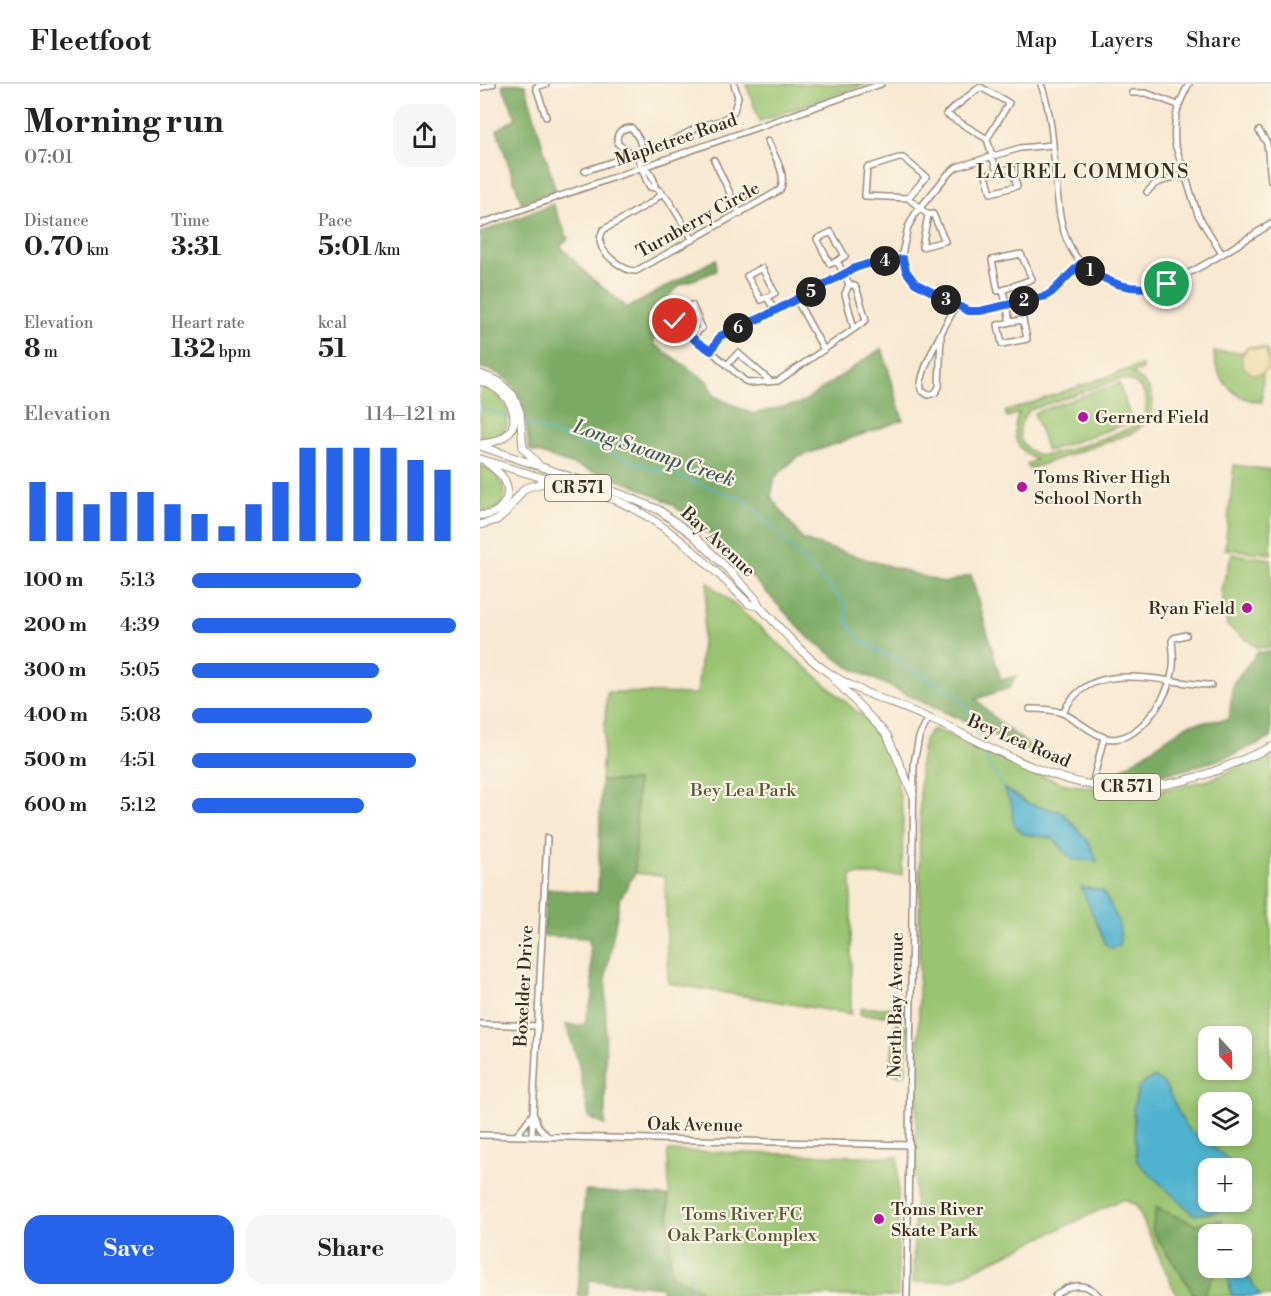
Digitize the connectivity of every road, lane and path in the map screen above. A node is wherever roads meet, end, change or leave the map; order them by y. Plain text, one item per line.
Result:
1 (493, 84) edge
2 (546, 84) edge
3 (734, 84) edge
4 (882, 84) edge
5 (1041, 84) edge
6 (1189, 84) edge
7 (480, 88) edge
8 (1132, 93) dead end
9 (1178, 105) junction
10 (546, 117) dead end
11 (1259, 131) dead end
12 (987, 139) junction
13 (768, 141) dead end
14 (1052, 145) junction
15 (643, 152) junction
16 (634, 155) junction
17 (992, 156) junction
18 (714, 160) dead end
19 (643, 167) junction
20 (585, 171) dead end
21 (997, 172) junction
22 (1184, 173) junction
23 (1271, 181) edge
24 (1147, 192) dead end
25 (662, 193) junction
26 (908, 198) junction
27 (920, 208) junction
28 (740, 214) junction
29 (928, 215) junction
30 (480, 224) edge
31 (1271, 224) edge
32 (693, 240) junction
33 (1222, 254) junction
34 (903, 259) junction
35 (837, 261) junction
36 (1080, 264) junction
37 (844, 274) junction
38 (849, 284) junction
39 (1004, 290) junction
40 (767, 297) junction
41 (796, 299) junction
42 (1007, 305) junction
43 (956, 306) junction
44 (775, 311) junction
45 (1010, 322) junction
46 (854, 329) junction
47 (941, 334) junction
48 (692, 337) junction
49 (824, 350) junction
50 (711, 351) junction
51 (727, 365) junction
52 (480, 374) edge
53 (480, 381) edge
54 (770, 381) junction
55 (517, 421) junction
56 (480, 445) edge
57 (482, 459) edge
58 (540, 466) junction
59 (553, 481) junction
60 (480, 515) edge
61 (480, 525) edge
62 (760, 607) junction
63 (1186, 635) dead end
64 (828, 673) junction
65 (1171, 680) junction
66 (1211, 685) dead end
67 (1030, 709) dead end
68 (1063, 713) junction
69 (929, 718) junction
70 (1104, 737) junction
71 (1271, 747) edge
72 (1092, 785) junction
73 (914, 795) junction
74 (547, 838) dead end
75 (480, 1024) edge
76 (537, 1026) junction
77 (533, 1114) junction
78 (480, 1135) edge
79 (517, 1135) junction
80 (532, 1136) junction
81 (547, 1136) junction
82 (910, 1144) junction
83 (908, 1296) edge
84 (1055, 1296) edge
85 (1099, 1296) edge

1 - 7 street
2 - 10 street
3 - 15 street
4 - 19 street, Mapletree Road
5 - 14 street
6 - 9 street
8 - 9 street
9 - 22 street
11 - 23 street
12 - 12 street
12 - 17 street
13 - 28 street, Turnberry Circle
14 - 17 street
14 - 36 street
15 - 16 street
15 - 16 street
16 - 19 street
16 - 20 street
17 - 21 street
17 - 27 street
18 - 28 street
19 - 25 street
19 - 30 street, Mapletree Road
21 - 21 street
22 - 24 street
22 - 33 street
25 - 32 street
25 - 32 street, Turnberry Circle
26 - 26 street
26 - 27 street
27 - 29 street
27 - 34 street
28 - 32 street, Turnberry Circle
29 - 29 street
31 - 33 street
33 - 36 street
34 - 37 street
34 - 43 street
35 - 35 street
35 - 37 street
36 - 42 street
37 - 38 street
37 - 41 street
38 - 46 street
38 - 46 street
39 - 39 street
39 - 42 street
40 - 40 street
40 - 44 street
41 - 44 street
41 - 49 street
42 - 43 street
42 - 45 street
43 - 47 street
44 - 50 street
45 - 45 street
46 - 49 street
47 - 47 street
48 - 48 street
48 - 50 street
49 - 54 street
50 - 51 street
51 - 54 street
51 - 54 street
52 - 55 main road
53 - 55 main road
55 - 56 main road
55 - 58 main road
56 - 58 main road, Bay Avenue / CR 571
57 - 59 main road, Bay Avenue / CR 571
57 - 60 main road
58 - 62 main road, Bay Avenue / CR 571
59 - 61 main road
59 - 62 main road, Bay Avenue / CR 571
62 - 64 main road, Bay Avenue / CR 571
63 - 65 street
64 - 69 main road, Bay Avenue / CR 571
64 - 73 main road
65 - 66 street
65 - 68 street
65 - 70 street
67 - 68 street
68 - 70 street
69 - 72 main road, Bey Lea Road / CR 571
69 - 73 street, North Bay Avenue
70 - 72 street
71 - 72 main road, Bey Lea Road / CR 571
73 - 82 street, North Bay Avenue
74 - 76 street, Boxelder Drive
75 - 76 street
76 - 77 street, Boxelder Drive
77 - 79 street
77 - 80 street, Boxelder Drive
77 - 81 street
78 - 79 street, Oak Avenue
79 - 80 street, Oak Avenue
80 - 81 street, Oak Avenue
81 - 82 street, Oak Avenue
82 - 83 street, North Bay Avenue
84 - 85 street

